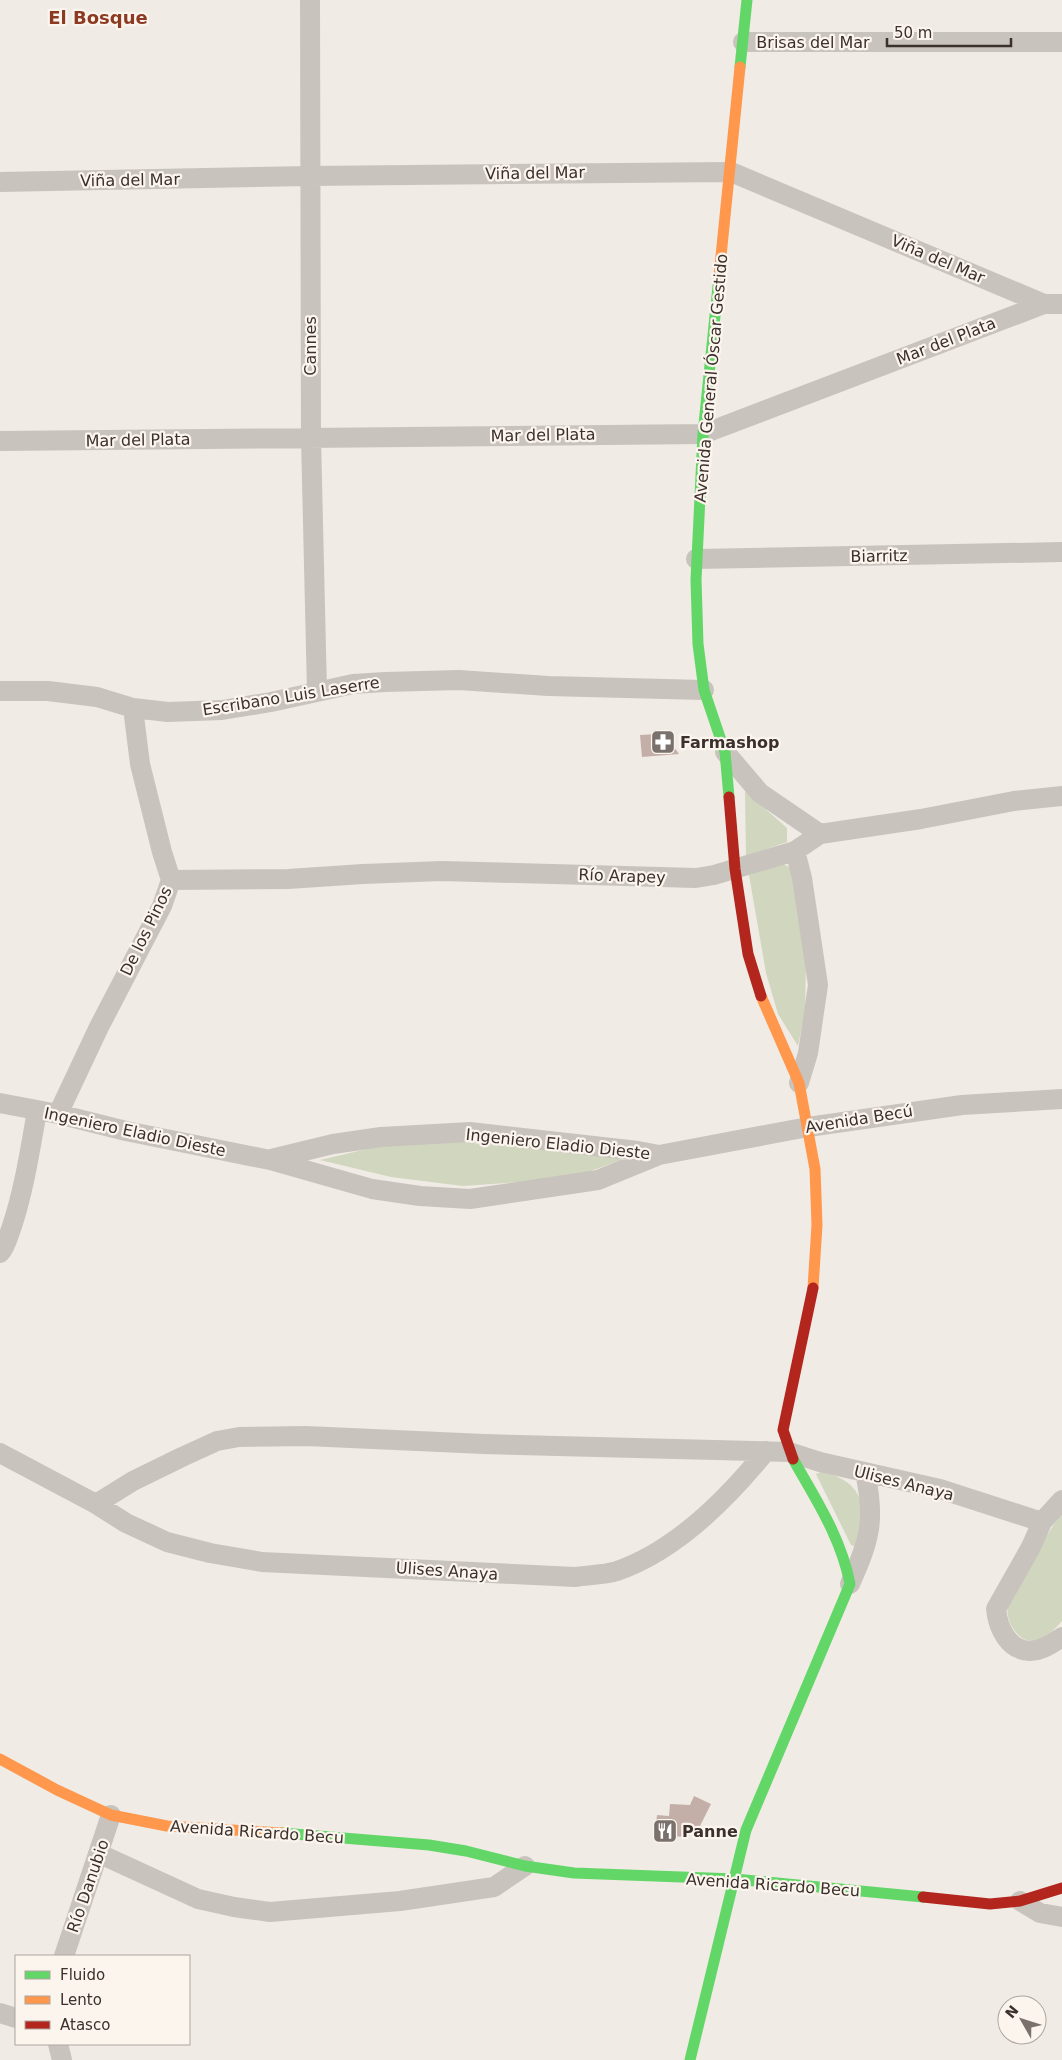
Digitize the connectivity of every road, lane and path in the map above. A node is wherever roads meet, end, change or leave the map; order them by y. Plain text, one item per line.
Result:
1 (310, 0) edge
2 (747, 0) edge
3 (744, 42) junction
4 (1062, 42) edge
5 (731, 172) junction
6 (309, 176) junction
7 (0, 182) edge
8 (1053, 304) edge
9 (703, 434) junction
10 (311, 438) junction
11 (0, 441) edge
12 (1062, 552) edge
13 (696, 559) junction
14 (704, 690) junction
15 (0, 691) edge
16 (317, 692) junction
17 (133, 708) junction
18 (725, 752) junction
19 (1062, 796) edge
20 (820, 834) junction
21 (795, 851) junction
22 (735, 870) junction
23 (171, 880) junction
24 (800, 1083) junction
25 (1062, 1098) edge
26 (0, 1103) edge
27 (37, 1111) junction
28 (58, 1114) junction
29 (808, 1126) junction
30 (659, 1155) junction
31 (270, 1160) junction
32 (0, 1253) edge
33 (766, 1451) junction
34 (789, 1452) junction
35 (0, 1453) edge
36 (865, 1473) junction
37 (1062, 1500) edge
38 (96, 1504) junction
39 (1042, 1522) junction
40 (850, 1584) junction
41 (1062, 1637) edge
42 (0, 1759) edge
43 (111, 1815) junction
44 (100, 1854) junction
45 (525, 1866) junction
46 (735, 1879) junction
47 (1062, 1888) edge
48 (1020, 1901) junction
49 (1062, 1917) edge
50 (64, 1955) edge
51 (0, 2013) edge
52 (15, 2018) edge
53 (58, 2045) edge
54 (62, 2060) edge
55 (690, 2060) edge

1 - 6 street, Cannes
2 - 3 street, Avenida General Óscar Gestido
3 - 4 street, Brisas del Mar
3 - 5 street, Avenida General Óscar Gestido
5 - 6 street, Viña del Mar
5 - 8 street, Viña del Mar
5 - 9 street, Avenida General Óscar Gestido
6 - 7 street, Viña del Mar
6 - 10 street, Cannes
8 - 9 street, Mar del Plata
9 - 10 street, Mar del Plata
9 - 13 street, Avenida General Óscar Gestido
10 - 11 street, Mar del Plata
10 - 16 street, Cannes
12 - 13 street, Biarritz
13 - 14 street, Avenida General Óscar Gestido
14 - 16 street, Escribano Luis Laserre
14 - 18 street, Avenida General Óscar Gestido
15 - 17 street, Escribano Luis Laserre
16 - 17 street, Escribano Luis Laserre
17 - 23 street, De los Pinos
18 - 20 street, Avenida General Óscar Gestido
18 - 22 street, Avenida General Óscar Gestido
19 - 20 street, Río Arapey
20 - 21 street, Río Arapey
21 - 22 street, Río Arapey
21 - 24 street, Avenida General Óscar Gestido
22 - 23 street, Río Arapey
22 - 24 street, Avenida General Óscar Gestido
23 - 28 street, De los Pinos
24 - 29 street, Avenida General Óscar Gestido
25 - 29 street, Avenida Becú
26 - 27 street, Ingeniero Eladio Dieste
27 - 28 street, Ingeniero Eladio Dieste
27 - 32 street
28 - 31 street, Ingeniero Eladio Dieste
29 - 30 street, Avenida Becú
29 - 34 street, Avenida General Óscar Gestido
30 - 31 street, Ingeniero Eladio Dieste
30 - 31 street, Ingeniero Eladio Dieste
33 - 34 street, Ulises Anaya
33 - 38 street, Ulises Anaya
33 - 38 street, Ulises Anaya
34 - 36 street, Ulises Anaya
34 - 40 street, Avenida General Óscar Gestido
35 - 38 street, Ulises Anaya
36 - 39 street, Ulises Anaya
36 - 40 street
37 - 39 street
39 - 41 street
40 - 46 street
42 - 43 street, Avenida Ricardo Becu
43 - 44 street, Río Danubio
43 - 45 street, Avenida Ricardo Becu
44 - 45 street
44 - 50 street, Río Danubio
45 - 46 street, Avenida Ricardo Becu
46 - 48 street, Avenida Ricardo Becu
46 - 55 street
47 - 48 street, Avenida Ricardo Becu
48 - 49 street
51 - 52 street
53 - 54 street

